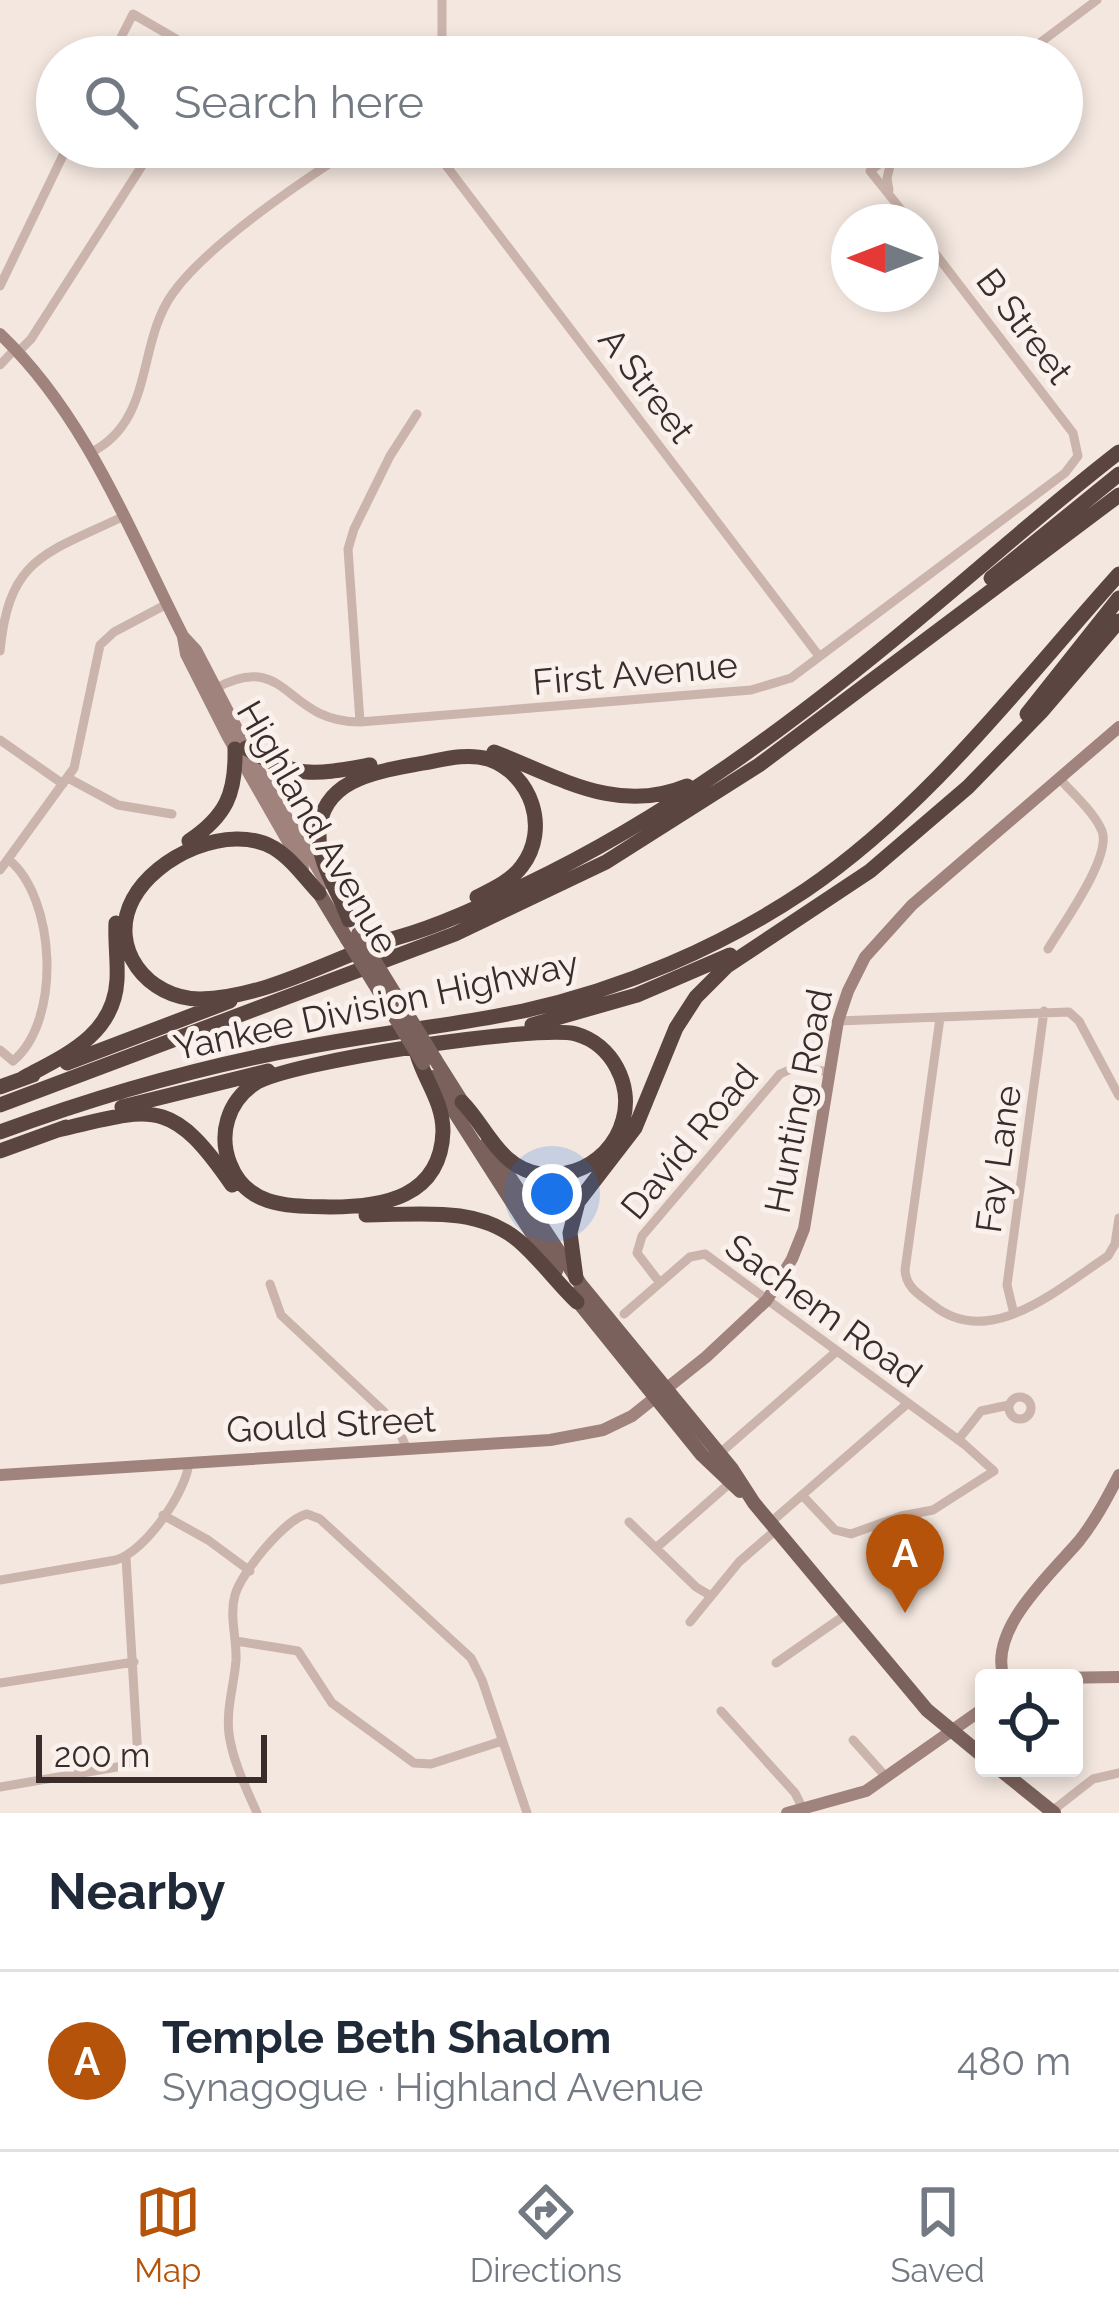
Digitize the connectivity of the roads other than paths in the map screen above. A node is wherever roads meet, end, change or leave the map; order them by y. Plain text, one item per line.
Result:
1 (442, 0) edge
2 (1097, 0) edge
3 (122, 36) edge
4 (172, 36) edge
5 (442, 36) edge
6 (1049, 36) edge
7 (57, 168) edge
8 (141, 168) edge
9 (324, 168) edge
10 (448, 168) edge
11 (874, 168) edge
12 (891, 168) edge
13 (890, 195) junction
14 (897, 204) edge
15 (939, 258) edge
16 (0, 286) edge
17 (0, 334) edge
18 (17, 351) junction
19 (0, 365) edge
20 (417, 414) dead end
21 (1119, 452) edge
22 (90, 453) junction
23 (1079, 453) joint
24 (1119, 474) edge
25 (1119, 495) edge
26 (122, 517) junction
27 (1119, 574) edge
28 (1119, 598) edge
29 (167, 604) junction
30 (1119, 620) edge
31 (931, 636) junction
32 (0, 651) edge
33 (819, 656) junction
34 (211, 691) junction
35 (360, 722) junction
36 (1119, 728) edge
37 (0, 740) edge
38 (752, 748) junction
39 (240, 749) junction
40 (1060, 779) junction
41 (66, 781) junction
42 (954, 798) junction
43 (172, 814) dead end
44 (8, 859) junction
45 (0, 869) edge
46 (319, 893) junction
47 (812, 911) junction
48 (351, 931) junction
49 (381, 943) junction
50 (1048, 950) dead end
51 (277, 982) junction
52 (1044, 1011) junction
53 (940, 1018) junction
54 (838, 1022) junction
55 (452, 1042) junction
56 (0, 1051) edge
57 (423, 1059) junction
58 (342, 1060) junction
59 (829, 1072) junction
60 (23, 1078) junction
61 (0, 1087) edge
62 (1119, 1096) edge
63 (461, 1102) junction
64 (0, 1106) edge
65 (58, 1130) junction
66 (0, 1132) edge
67 (0, 1151) edge
68 (1119, 1218) edge
69 (576, 1278) junction
70 (660, 1283) junction
71 (270, 1284) dead end
72 (767, 1300) junction
73 (577, 1302) junction
74 (1014, 1314) junction
75 (624, 1315) dead end
76 (837, 1352) junction
77 (660, 1395) junction
78 (907, 1404) junction
79 (1009, 1405) dead end
80 (958, 1440) junction
81 (406, 1449) junction
82 (714, 1458) junction
83 (188, 1462) junction
84 (0, 1475) edge
85 (1119, 1475) edge
86 (730, 1483) junction
87 (802, 1495) junction
88 (754, 1503) junction
89 (163, 1515) junction
90 (629, 1522) dead end
91 (774, 1525) junction
92 (656, 1548) junction
93 (126, 1558) junction
94 (250, 1571) junction
95 (0, 1580) edge
96 (711, 1595) junction
97 (848, 1613) junction
98 (690, 1622) dead end
99 (236, 1641) junction
100 (134, 1662) junction
101 (776, 1663) dead end
102 (1002, 1669) edge
103 (1119, 1677) edge
104 (1083, 1678) edge
105 (0, 1684) edge
106 (721, 1712) dead end
107 (975, 1715) edge
108 (953, 1732) junction
109 (853, 1740) dead end
110 (502, 1741) junction
111 (975, 1750) edge
112 (1119, 1773) edge
113 (1009, 1777) edge
114 (887, 1778) junction
115 (0, 1787) edge
116 (803, 1809) junction
117 (1053, 1812) edge
118 (257, 1813) edge
119 (526, 1813) edge
120 (787, 1813) edge

1 - 5 street
2 - 6 street
3 - 4 street
7 - 16 street
8 - 18 street
9 - 22 street
10 - 33 street, A Street
11 - 13 street
12 - 13 street
13 - 14 street
15 - 23 street, B Street
17 - 18 main road, Highland Avenue
18 - 19 street
18 - 22 main road, Highland Avenue
20 - 35 street
21 - 38 highway
22 - 26 main road, Highland Avenue
23 - 33 street, First Avenue
24 - 31 highway
25 - 31 highway, Yankee Division Highway
26 - 29 main road, Highland Avenue
26 - 32 street
27 - 66 highway, Yankee Division Highway
28 - 42 highway
29 - 34 main road, Highland Avenue
29 - 41 street
30 - 42 highway
31 - 64 highway, Yankee Division Highway
33 - 35 street, First Avenue
34 - 35 street, First Avenue
34 - 39 main road, Highland Avenue
36 - 40 main road, Hunting Road
37 - 41 street
38 - 39 highway
38 - 49 highway
39 - 46 main road, Highland Avenue
39 - 48 main road, Highland Avenue
39 - 60 highway
40 - 50 street
40 - 54 main road, Hunting Road
41 - 43 street
41 - 44 street
42 - 47 highway
44 - 45 street
44 - 56 street
46 - 48 main road, Highland Avenue
46 - 51 highway
47 - 55 highway
47 - 69 highway
48 - 49 highway
48 - 57 main road, Highland Avenue, bridge
49 - 51 highway
51 - 60 highway
52 - 53 street
52 - 62 street
52 - 74 street, Fay Lane
53 - 54 street
53 - 74 street
54 - 59 main road, Hunting Road
55 - 58 highway
55 - 63 highway
57 - 58 highway
57 - 63 main road, Highland Avenue
57 - 73 main road, Highland Avenue
58 - 65 highway
59 - 70 street, David Road
59 - 72 main road, Hunting Road
60 - 61 highway
63 - 69 main road, Highland Avenue
65 - 67 highway
65 - 73 highway
68 - 74 street
69 - 77 main road, Highland Avenue
70 - 72 street, Sachem Road
70 - 75 street, Sachem Road
71 - 81 street
72 - 76 street, Sachem Road
72 - 77 main road, Hunting Road
73 - 77 main road, Highland Avenue
76 - 78 street, Sachem Road
76 - 82 street
77 - 81 main road, Gould Street
77 - 82 main road, Highland Avenue
78 - 80 street, Sachem Road
78 - 87 street
79 - 80 street
80 - 87 street, Sachem Road
81 - 83 main road, Gould Street
82 - 86 main road, Highland Avenue
82 - 88 main road, Highland Avenue
83 - 84 main road, Gould Street
83 - 89 street
85 - 102 main road
86 - 88 main road, Highland Avenue
86 - 92 street
87 - 91 street
88 - 91 main road, Highland Avenue
89 - 93 street
89 - 94 street
90 - 92 street
91 - 96 street
91 - 97 main road, Highland Avenue
92 - 96 street
93 - 95 street
93 - 100 street
94 - 99 street
94 - 110 street
96 - 98 street
97 - 101 street
97 - 108 main road, Highland Avenue
99 - 110 street
99 - 118 street
100 - 105 street
100 - 115 street
103 - 104 main road
106 - 116 street
107 - 108 main road
108 - 111 main road, Highland Avenue
108 - 114 main road
109 - 114 street
110 - 119 street
112 - 117 street
113 - 117 main road
114 - 116 main road
116 - 120 main road

